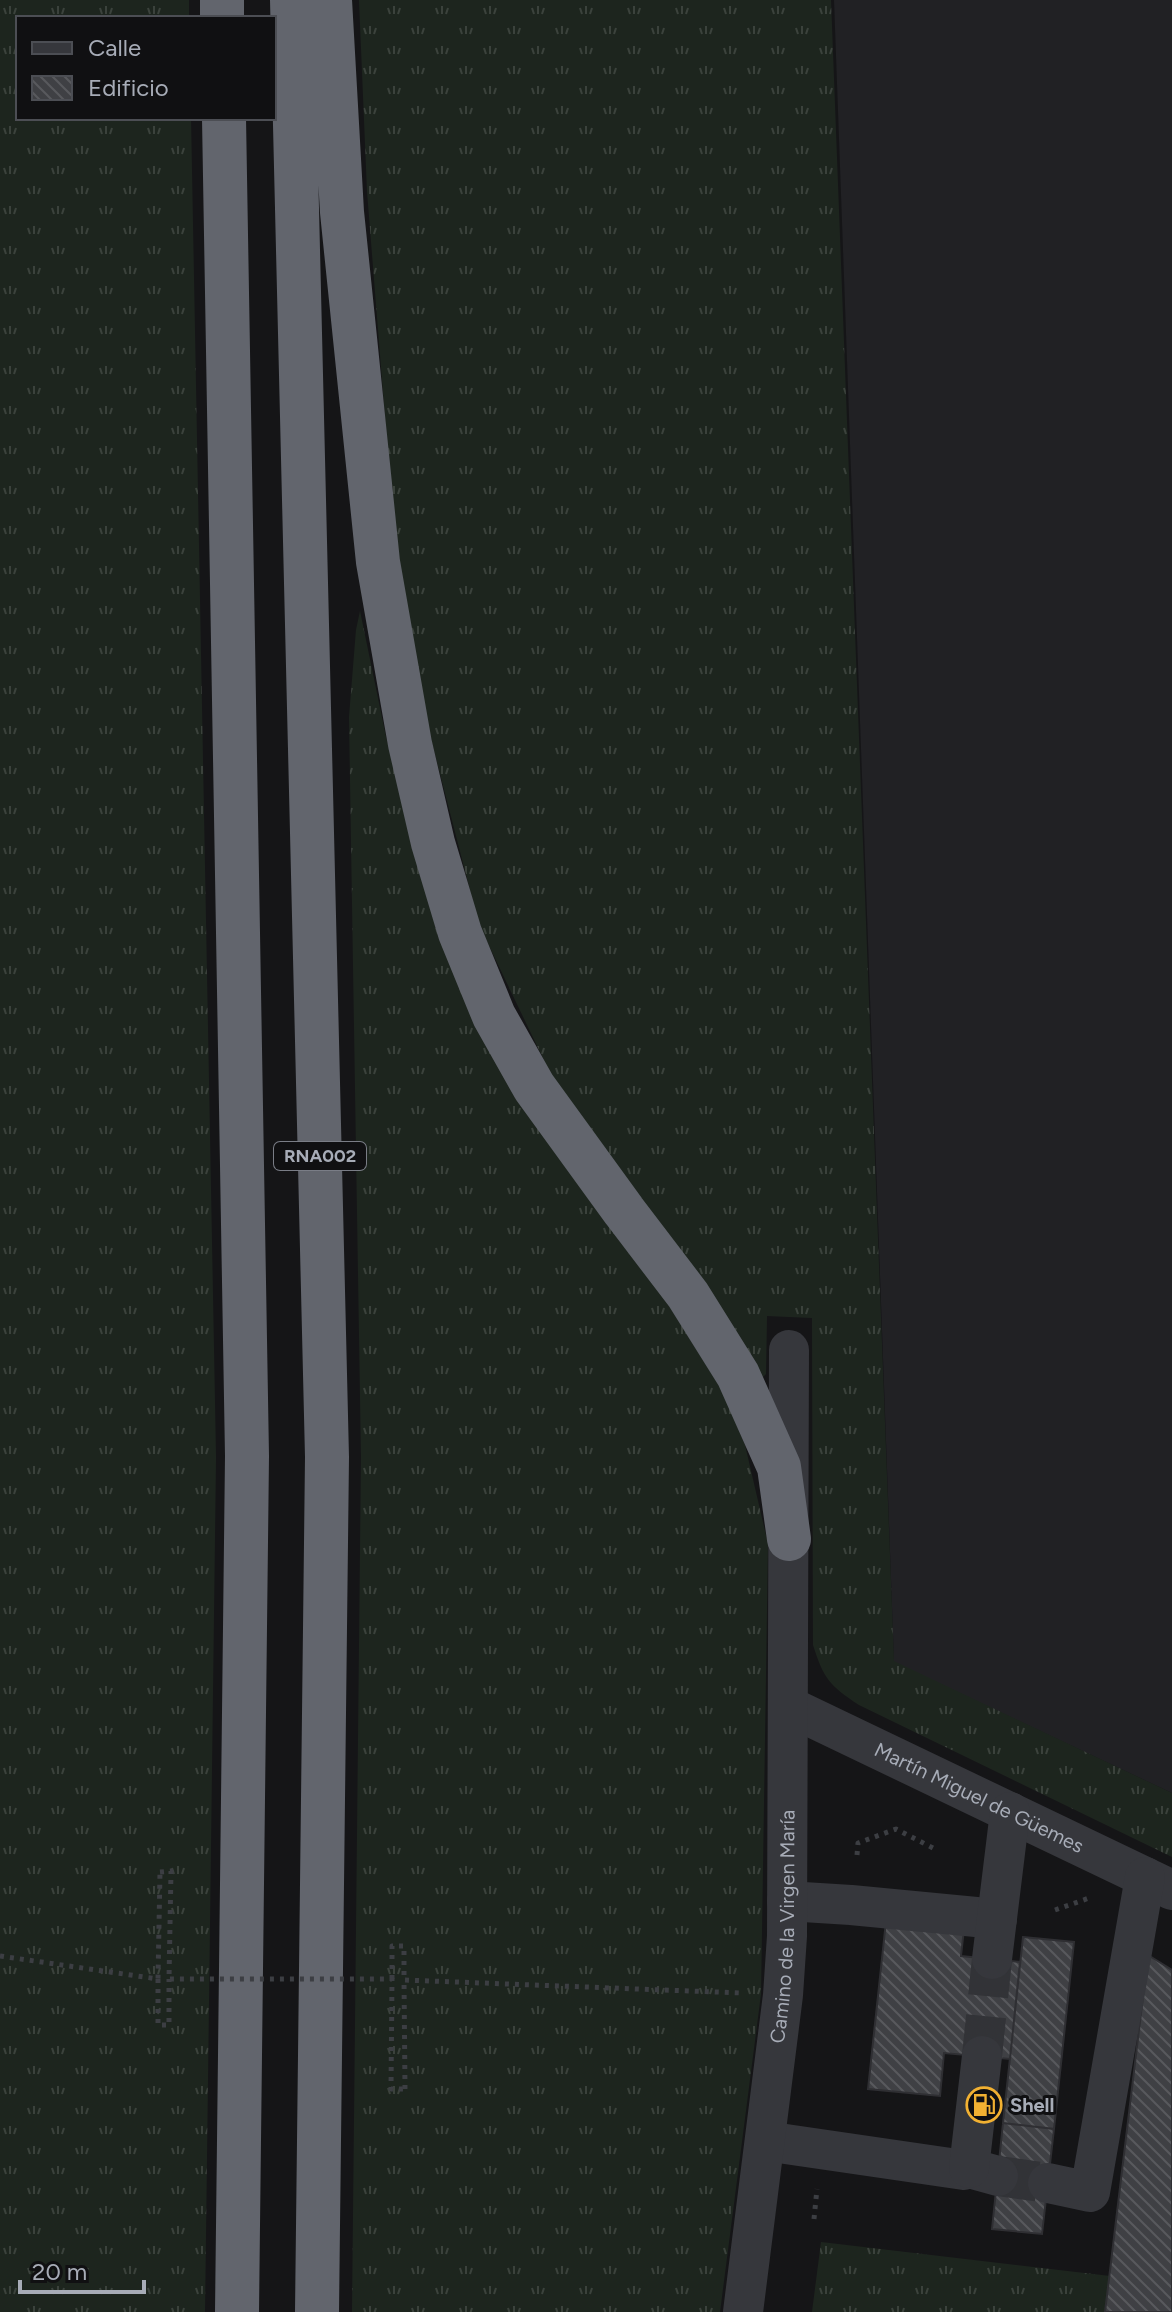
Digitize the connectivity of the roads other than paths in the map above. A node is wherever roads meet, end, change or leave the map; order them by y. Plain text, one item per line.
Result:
1 (292, 0) edge
2 (330, 0) edge
3 (224, 120) edge
4 (789, 1350) dead end
5 (789, 1539) junction
6 (788, 1706) junction
7 (1010, 1812) junction
8 (1158, 1883) edge
9 (787, 1901) junction
10 (997, 1919) junction
11 (992, 1959) tunnel mouth
12 (982, 2056) tunnel mouth
13 (765, 2141) junction
14 (1048, 2183) tunnel mouth
15 (237, 2312) edge
16 (317, 2312) edge
17 (743, 2312) edge

1 - 16 highway, RNA002
2 - 5 highway
3 - 15 highway
4 - 5 street, Camino de la Virgen María
5 - 6 street, Camino de la Virgen María
6 - 7 street, Martín Miguel de Güemes
6 - 9 street, Camino de la Virgen María
7 - 8 street, Martín Miguel de Güemes
7 - 10 street
8 - 14 street
9 - 10 street
9 - 13 street, Camino de la Virgen María
10 - 11 street
12 - 13 street
13 - 17 street, Camino de la Virgen María

